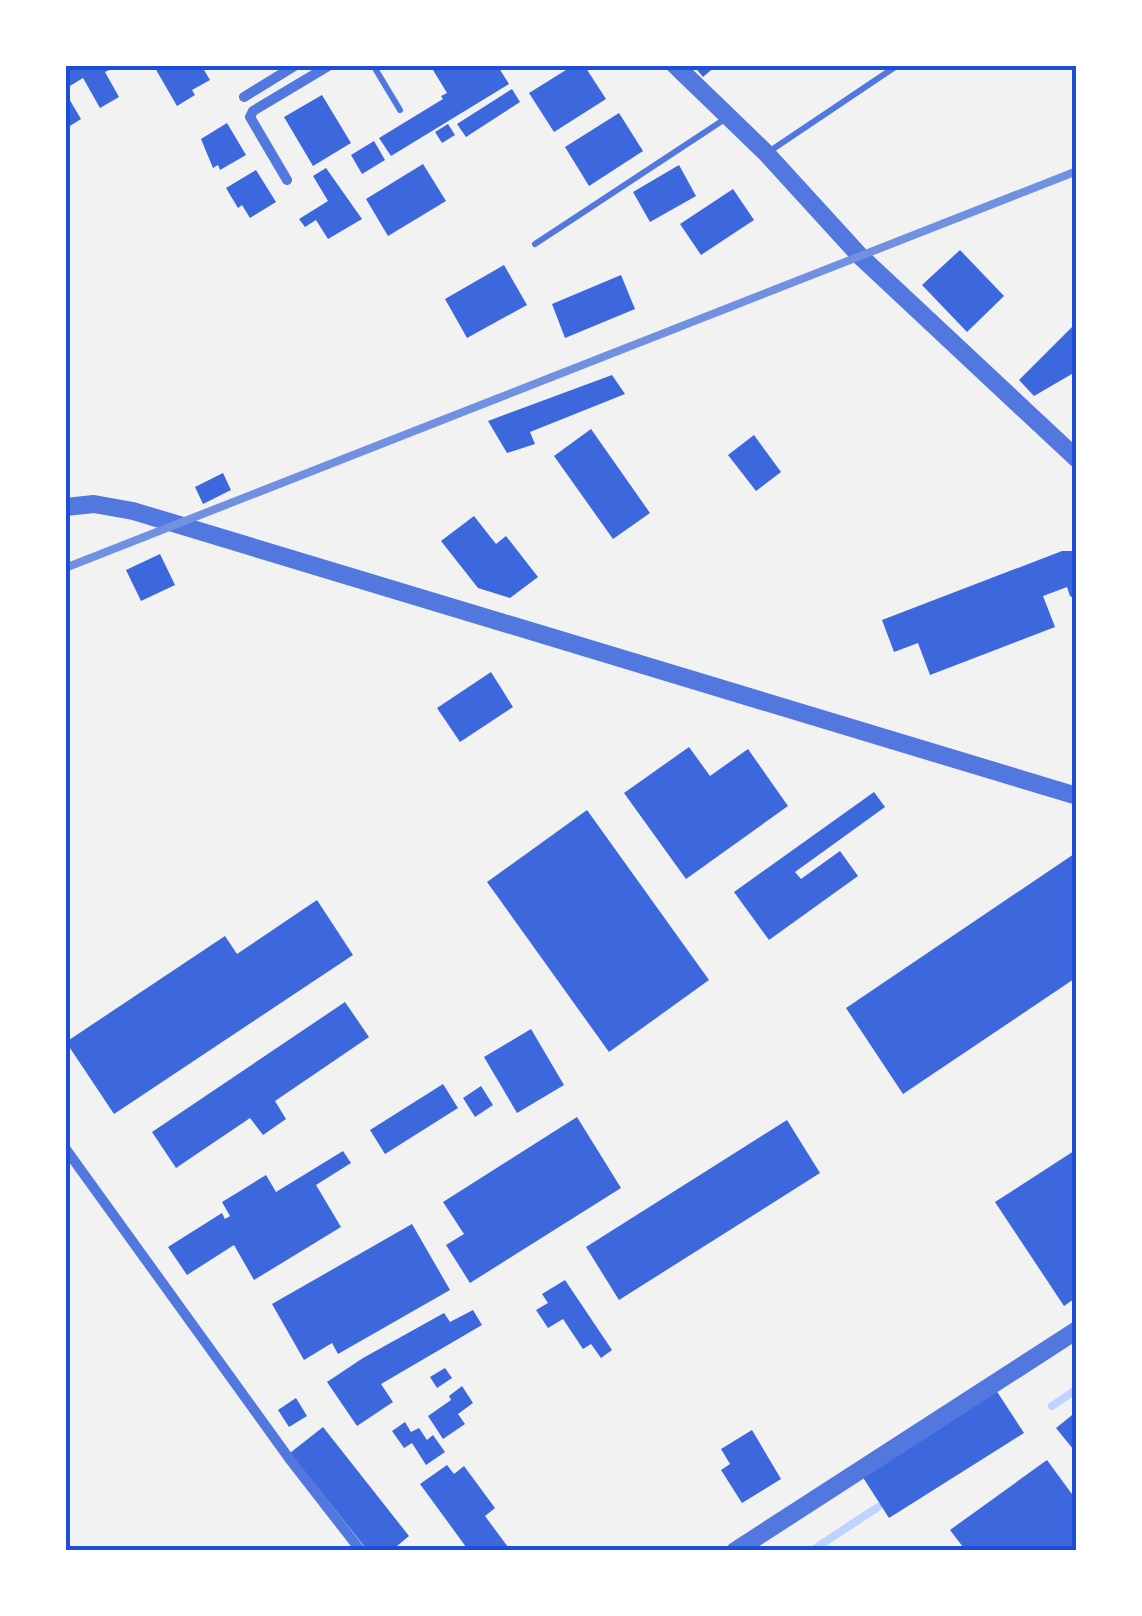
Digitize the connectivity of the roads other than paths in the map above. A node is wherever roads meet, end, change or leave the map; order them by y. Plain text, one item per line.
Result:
1 (296, 65) edge
2 (330, 65) edge
3 (373, 65) edge
4 (674, 65) edge
5 (898, 65) edge
6 (244, 97) dead end
7 (400, 110) dead end
8 (729, 117) junction
9 (766, 153) junction
10 (287, 180) dead end
11 (535, 244) dead end
12 (1077, 459) edge
13 (65, 507) edge
14 (1077, 796) edge
15 (65, 1148) edge
16 (1077, 1330) edge
17 (361, 1551) edge
18 (736, 1551) edge

1 - 6 street
2 - 10 street
3 - 7 lane
4 - 8 street
5 - 9 lane
8 - 9 street
8 - 11 lane
9 - 12 street
13 - 14 street
15 - 17 street
16 - 18 street

